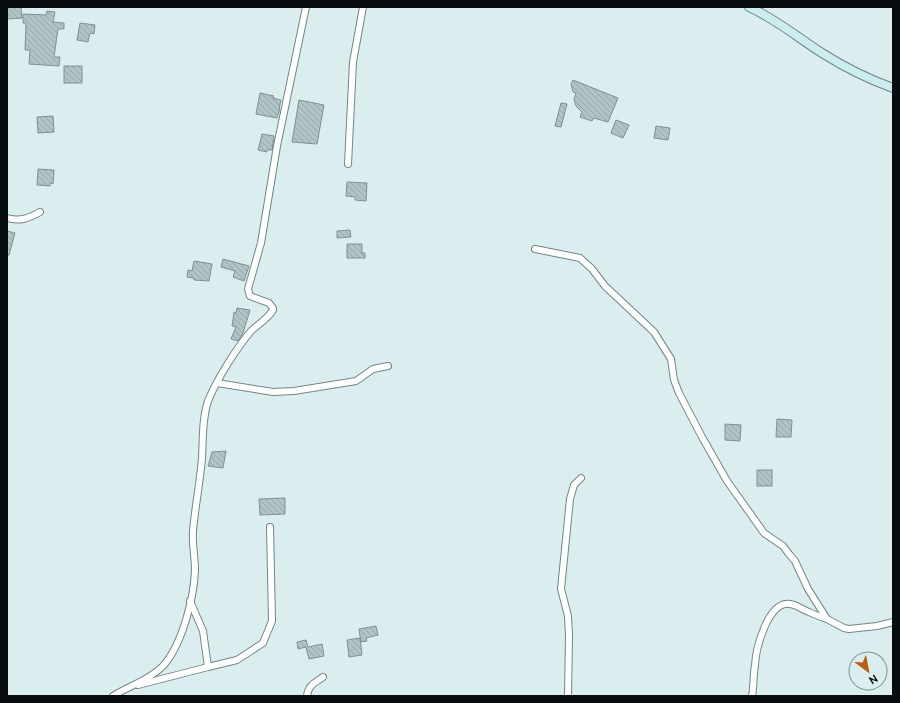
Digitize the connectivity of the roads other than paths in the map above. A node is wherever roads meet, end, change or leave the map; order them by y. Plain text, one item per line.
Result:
1 (306, 7) edge
2 (363, 7) edge
3 (749, 7) edge
4 (893, 88) edge
5 (348, 164) dead end
6 (40, 212) dead end
7 (7, 218) edge
8 (535, 249) dead end
9 (388, 366) dead end
10 (217, 383) junction
11 (581, 478) dead end
12 (270, 527) dead end
13 (190, 601) junction
14 (827, 619) junction
15 (893, 622) edge
16 (208, 666) junction
17 (323, 677) dead end
18 (123, 690) junction
19 (113, 696) edge
20 (306, 696) edge
21 (568, 696) edge
22 (752, 696) edge

1 - 10 street
2 - 5 street
3 - 4 street
6 - 7 street
8 - 14 street
9 - 10 street
10 - 13 street
11 - 21 street
12 - 16 street
13 - 16 street
13 - 18 street
14 - 15 street
14 - 22 street
16 - 18 street
17 - 20 street
18 - 19 street

